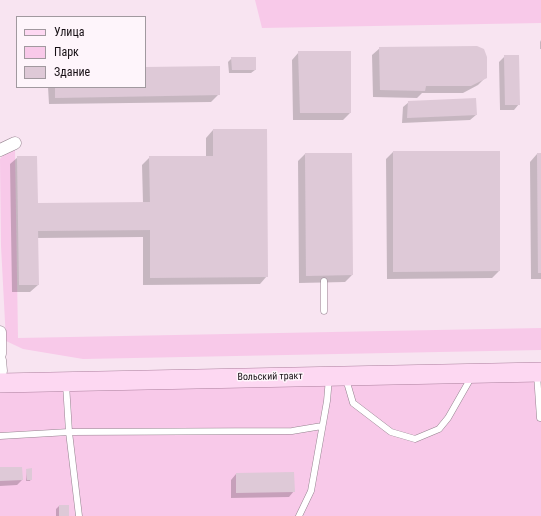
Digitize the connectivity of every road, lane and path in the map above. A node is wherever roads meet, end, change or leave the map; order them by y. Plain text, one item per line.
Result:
1 (15, 143) dead end
2 (0, 150) edge
3 (324, 281) dead end
4 (324, 311) dead end
5 (0, 332) edge
6 (0, 336) edge
7 (0, 368) edge
8 (540, 368) edge
9 (474, 373) junction
10 (337, 376) junction
11 (66, 382) junction
12 (541, 418) edge
13 (322, 426) junction
14 (69, 432) junction
15 (0, 436) edge
16 (79, 516) edge
17 (299, 516) edge

1 - 2 street
3 - 4 lane
5 - 6 street
6 - 7 street
7 - 8 main road, Вольский тракт
7 - 11 main road, Вольский тракт
8 - 9 main road, Вольский тракт
8 - 12 lane
9 - 10 main road, Вольский тракт
9 - 10 lane
10 - 11 main road, Вольский тракт
10 - 13 lane
11 - 14 lane
13 - 14 lane
13 - 17 lane
14 - 15 lane
14 - 16 lane

